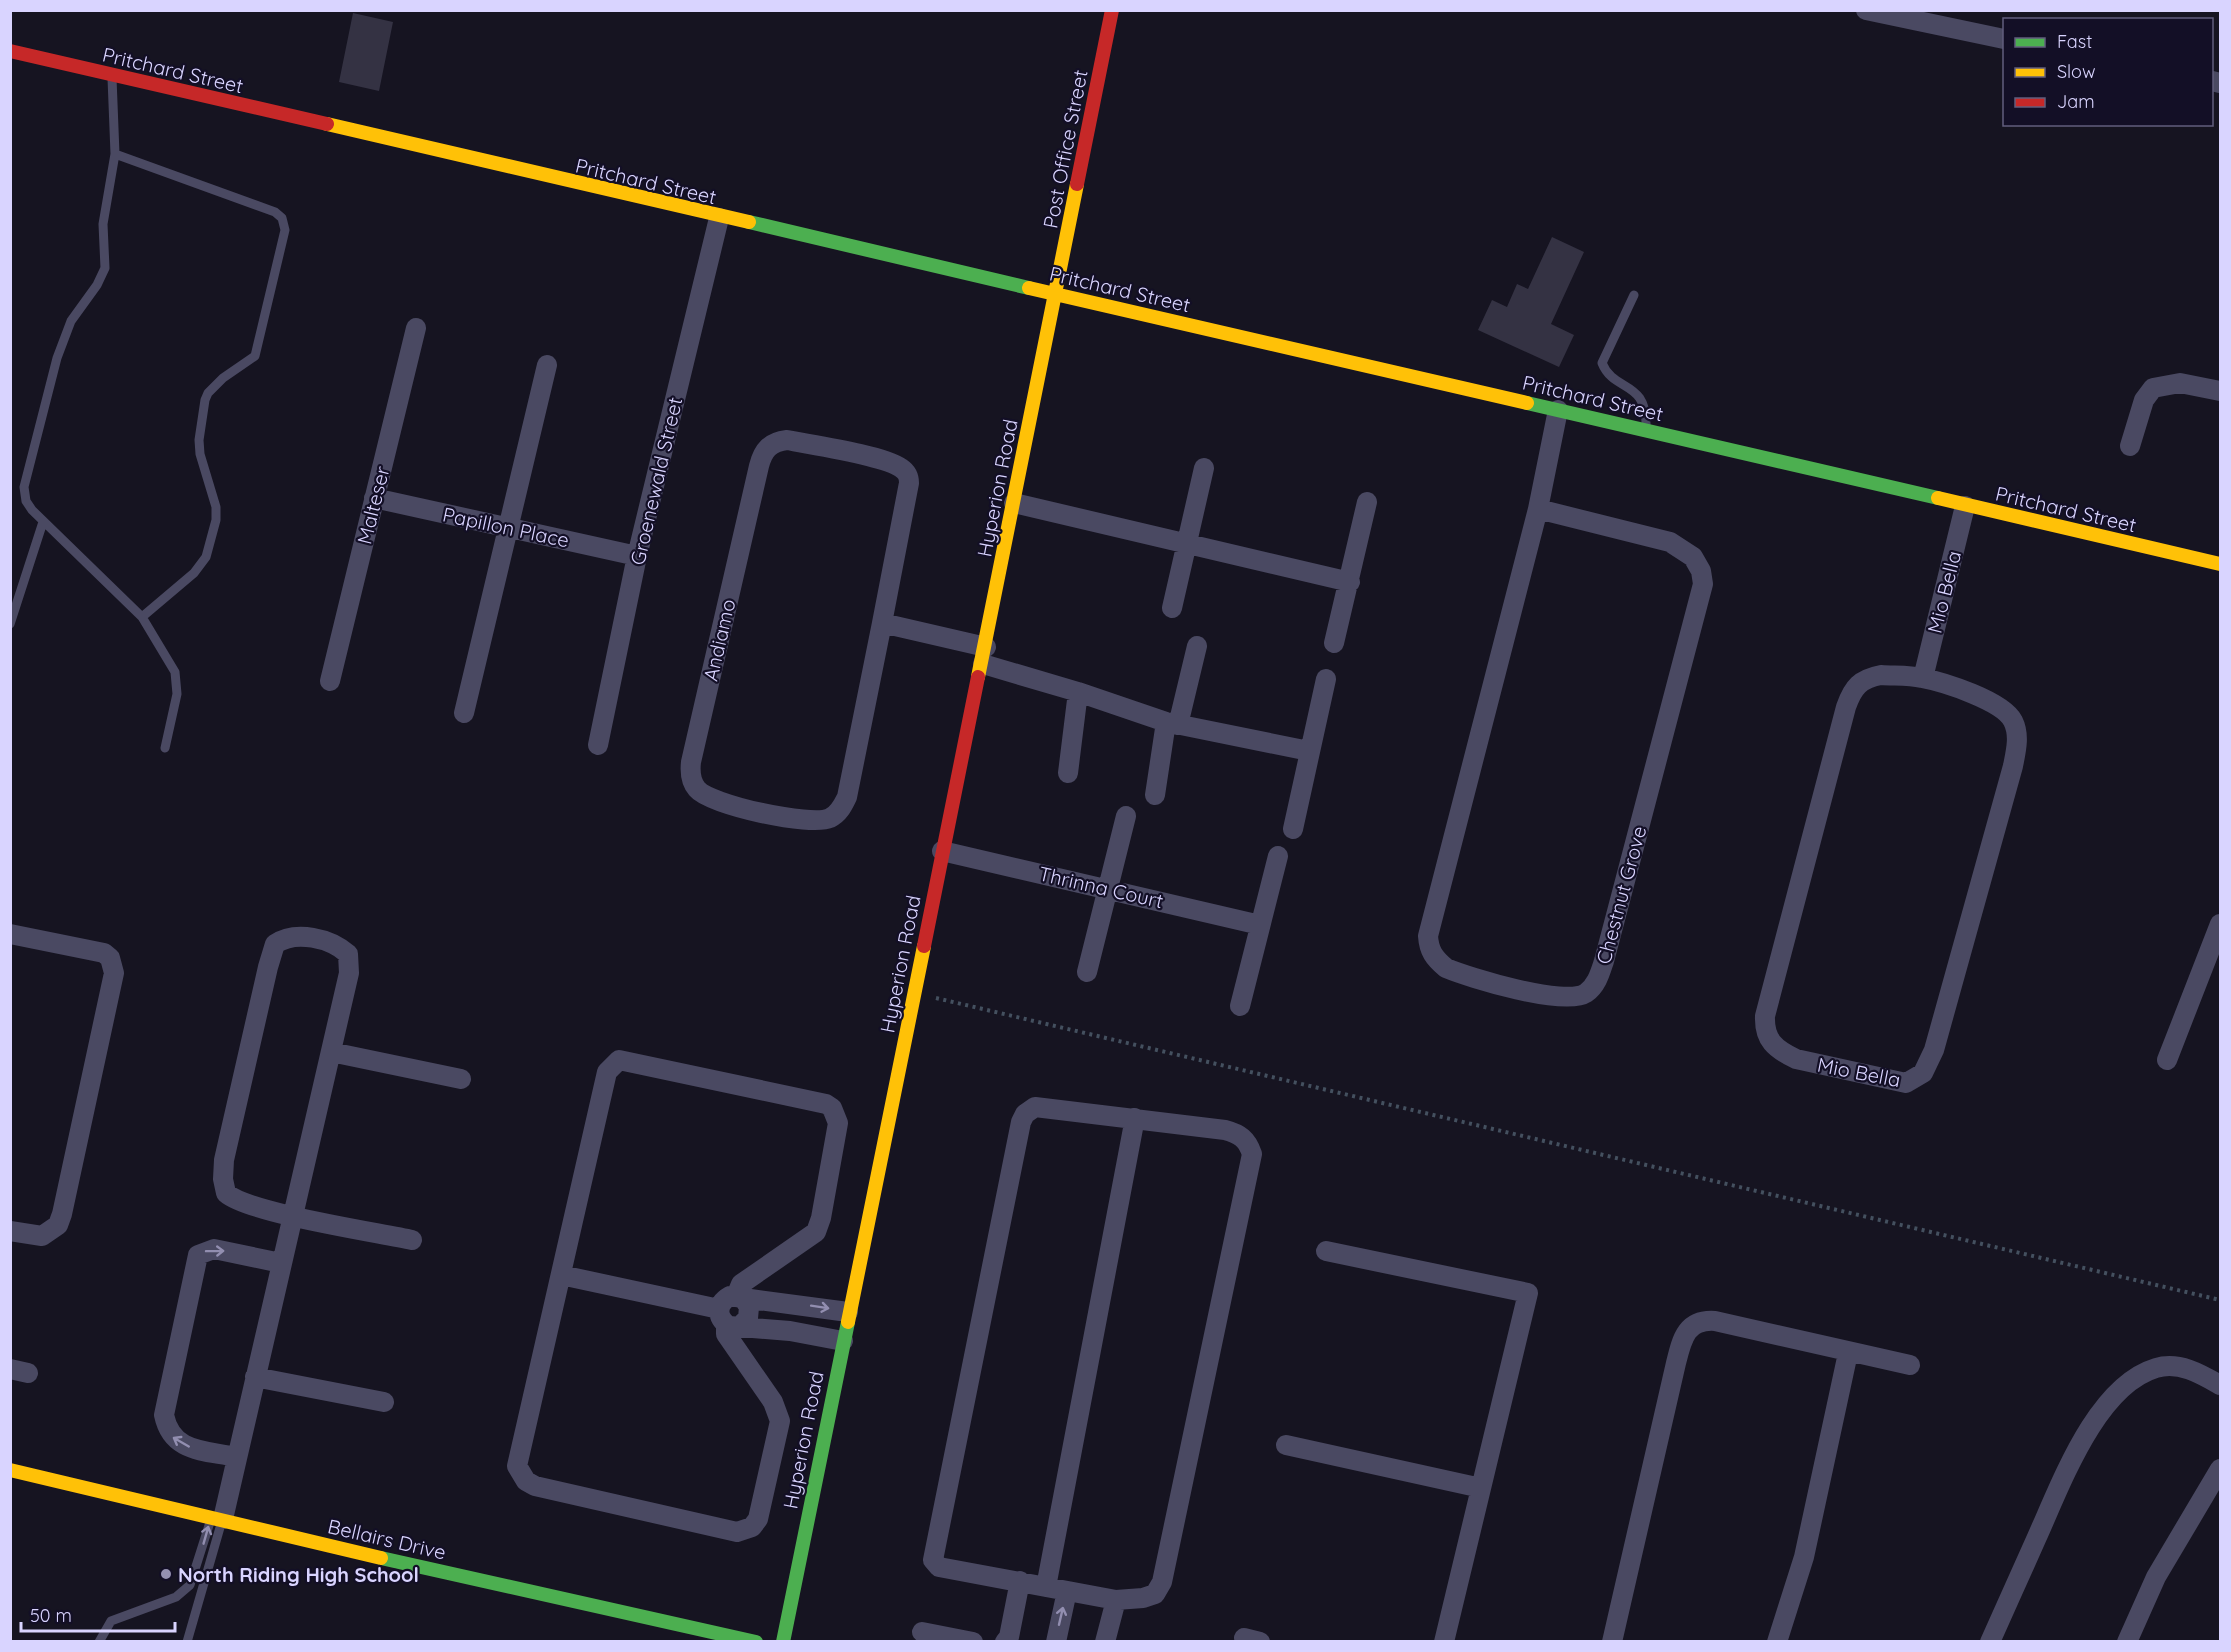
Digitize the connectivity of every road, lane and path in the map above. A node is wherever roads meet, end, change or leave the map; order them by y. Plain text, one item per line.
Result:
1 (1112, 10) edge
2 (1866, 10) edge
3 (2003, 39) edge
4 (10, 51) edge
5 (112, 75) junction
6 (114, 154) junction
7 (719, 218) junction
8 (1055, 295) junction
9 (1635, 295) dead end
10 (416, 328) dead end
11 (547, 365) dead end
12 (2220, 391) edge
13 (1558, 410) junction
14 (1646, 430) junction
15 (2130, 446) dead end
16 (1204, 468) dead end
17 (374, 498) junction
18 (1367, 502) dead end
19 (1014, 503) junction
20 (1965, 506) junction
21 (1538, 509) junction
22 (43, 522) junction
23 (510, 528) junction
24 (1188, 544) junction
25 (637, 556) junction
26 (2219, 557) edge
27 (1350, 582) junction
28 (1172, 608) dead end
29 (142, 617) junction
30 (882, 623) junction
31 (10, 624) edge
32 (1334, 643) dead end
33 (1197, 646) dead end
34 (984, 656) junction
35 (1923, 678) junction
36 (1326, 680) dead end
37 (330, 681) dead end
38 (1078, 692) junction
39 (464, 714) dead end
40 (1172, 723) junction
41 (598, 745) dead end
42 (165, 748) dead end
43 (1309, 751) junction
44 (1068, 774) dead end
45 (1155, 795) dead end
46 (1126, 816) dead end
47 (1293, 829) dead end
48 (942, 851) junction
49 (1278, 856) dead end
50 (1107, 888) junction
51 (2220, 924) edge
52 (1260, 925) junction
53 (10, 934) edge
54 (1087, 972) dead end
55 (915, 993) junction
56 (1239, 1006) dead end
57 (331, 1052) junction
58 (2167, 1060) dead end
59 (461, 1079) dead end
60 (1135, 1118) junction
61 (292, 1215) junction
62 (10, 1231) edge
63 (412, 1240) dead end
64 (1326, 1251) dead end
65 (281, 1263) junction
66 (561, 1275) junction
67 (739, 1297) junction
68 (2220, 1300) edge
69 (848, 1312) junction
70 (729, 1319) junction
71 (843, 1341) junction
72 (1848, 1353) junction
73 (1910, 1365) dead end
74 (255, 1377) junction
75 (2220, 1385) edge
76 (384, 1402) dead end
77 (1286, 1445) dead end
78 (236, 1458) junction
79 (2220, 1469) edge
80 (10, 1470) edge
81 (1481, 1488) junction
82 (217, 1517) junction
83 (1020, 1581) junction
84 (1046, 1587) junction
85 (1067, 1591) junction
86 (1116, 1600) junction
87 (674, 1624) junction
88 (922, 1632) dead end
89 (99, 1641) edge
90 (187, 1641) edge
91 (701, 1641) edge
92 (756, 1641) edge
93 (783, 1641) edge
94 (973, 1641) edge
95 (1005, 1641) edge
96 (1056, 1641) edge
97 (1106, 1641) edge
98 (1444, 1641) edge
99 (1612, 1641) edge
100 (1778, 1641) edge
101 (1990, 1641) edge
102 (2127, 1641) edge

1 - 8 street, Post Office Street
2 - 3 street
4 - 5 street, Pritchard Street
5 - 6 lane
5 - 7 street, Pritchard Street
6 - 22 lane
6 - 29 lane
7 - 8 street, Pritchard Street
7 - 25 street, Groenewald Street
8 - 13 street, Pritchard Street
8 - 19 street, Hyperion Road
9 - 14 lane
10 - 17 street, Malteser
11 - 23 street
12 - 15 street
13 - 14 street, Pritchard Street
13 - 21 street, Chestnut Grove
14 - 20 street, Pritchard Street
16 - 24 street
17 - 23 street, Papillon Place
17 - 37 street, Malteser
18 - 27 street
19 - 24 street
19 - 34 street, Hyperion Road
20 - 26 street, Pritchard Street
20 - 35 street, Mio Bella
21 - 21 street, Chestnut Grove
22 - 29 lane
22 - 31 lane
23 - 25 street, Papillon Place
23 - 39 street
24 - 27 street
24 - 28 street
25 - 41 street, Groenewald Street
27 - 32 street
29 - 42 lane
30 - 30 street, Andiamo
30 - 34 street
33 - 40 street
34 - 38 street
34 - 48 street, Hyperion Road
35 - 35 street, Mio Bella
36 - 43 street
38 - 40 street
38 - 44 street
40 - 43 street
40 - 45 street
43 - 47 street
46 - 50 street
48 - 50 street, Thrinna Court
48 - 55 street, Hyperion Road
49 - 52 street
50 - 52 street, Thrinna Court
50 - 54 street
51 - 58 street
52 - 56 street
53 - 62 street
55 - 68 path
55 - 69 street, Hyperion Road
57 - 59 street
57 - 61 street
57 - 61 street
60 - 83 street
60 - 84 street
60 - 86 street
61 - 63 street
61 - 65 street
64 - 81 street
65 - 74 street
78 -> 65 street
66 - 67 street
66 - 70 street
66 - 70 street
67 -> 69 street
67 - 70 street
67 - 70 street
69 - 71 street, Hyperion Road
70 - 71 street
71 - 93 street, Hyperion Road
72 - 73 street
72 - 99 street
72 - 100 street
74 - 76 street
74 - 78 street
75 - 101 street
77 - 81 street
78 - 82 street
79 - 102 street
80 - 82 street, Bellairs Drive
81 - 98 street
82 - 87 street, Bellairs Drive
89 -> 82 lane
82 - 90 lane
83 - 84 street
83 - 95 street
84 - 85 street
85 - 86 street
96 -> 85 street
86 - 97 street
87 - 91 street
87 - 92 street, Bellairs Drive
88 - 94 street

